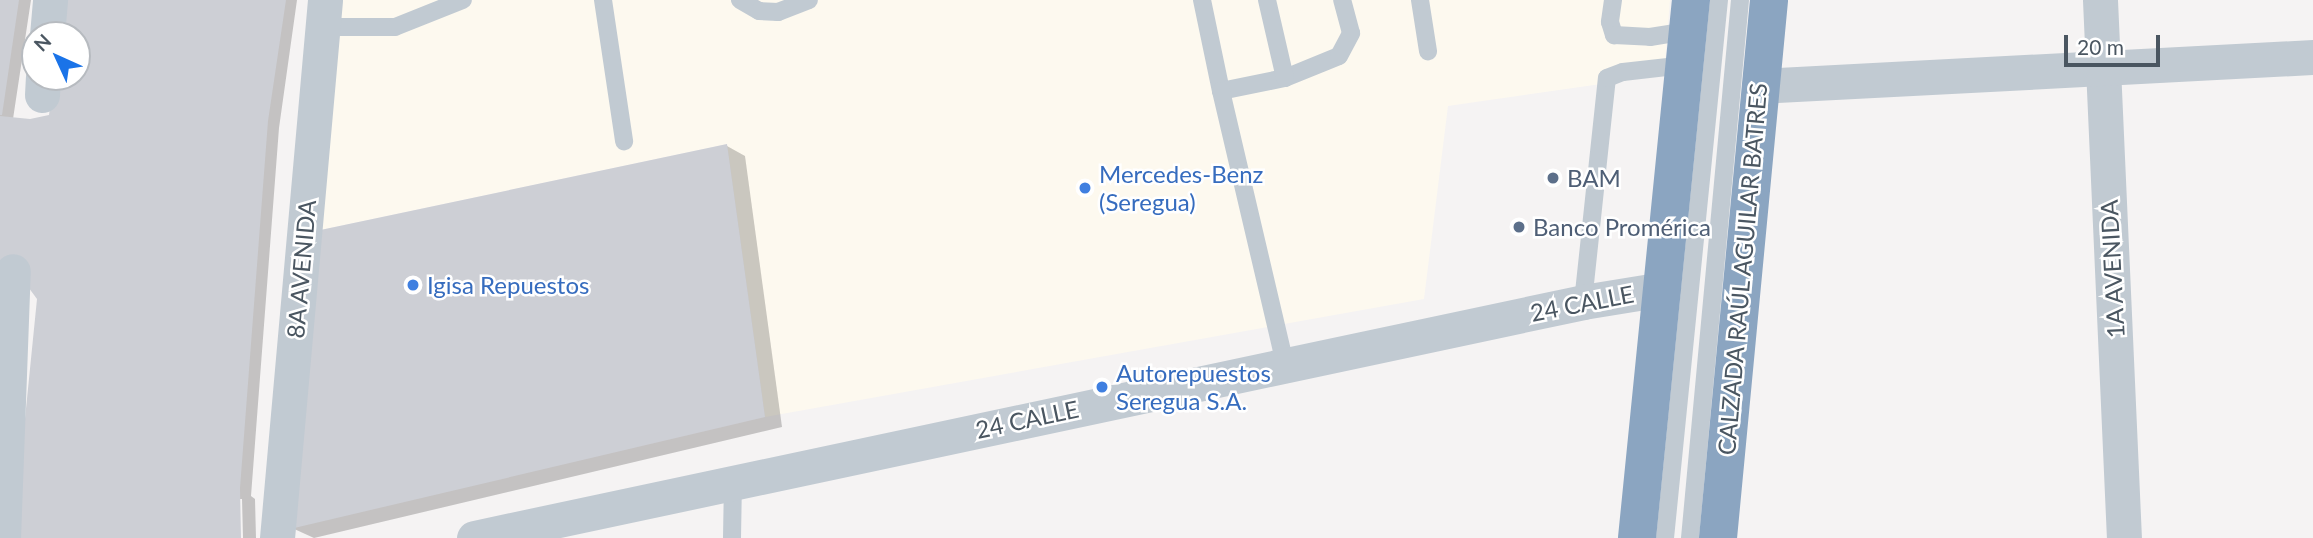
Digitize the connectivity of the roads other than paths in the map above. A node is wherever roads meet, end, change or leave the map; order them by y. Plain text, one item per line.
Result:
1 (50, 0) edge
2 (463, 0) edge
3 (603, 0) edge
4 (740, 0) edge
5 (809, 0) edge
6 (1202, 0) edge
7 (1267, 0) edge
8 (1342, 0) edge
9 (1420, 0) edge
10 (1613, 0) edge
11 (1719, 0) edge
12 (1740, 0) edge
13 (1769, 0) edge
14 (2100, 0) edge
15 (323, 13) edge
16 (48, 21) edge
17 (1687, 32) edge
18 (1427, 51) dead end
19 (2313, 57) edge
20 (2103, 68) junction
21 (1285, 78) junction
22 (1759, 86) junction
23 (1221, 90) junction
24 (624, 141) dead end
25 (13, 271) dead end
26 (1663, 289) junction
27 (1583, 302) junction
28 (1285, 365) junction
29 (733, 480) junction
30 (3, 538) edge
31 (277, 538) edge
32 (474, 538) edge
33 (732, 538) edge
34 (1637, 538) edge
35 (1665, 538) edge
36 (1690, 538) edge
37 (1718, 538) edge
38 (2124, 538) edge

1 - 16 street
2 - 15 lane
3 - 24 lane
4 - 5 lane
6 - 23 lane
7 - 21 lane
8 - 21 lane
9 - 18 lane
10 - 17 lane
11 - 35 lane
12 - 36 lane
13 - 22 highway, CALZADA RAÚL AGUILAR BATRES
14 - 20 street, 1A AVENIDA
15 - 31 street, 8A AVENIDA
17 - 26 highway
17 - 27 lane
19 - 20 street
20 - 22 street
20 - 38 street, 1A AVENIDA
21 - 23 lane
22 - 37 highway, CALZADA RAÚL AGUILAR BATRES
23 - 28 lane
25 - 30 street
26 - 27 street, 24 CALLE
26 - 34 highway
27 - 28 street, 24 CALLE
28 - 29 street, 24 CALLE
29 - 32 street, 24 CALLE
29 - 33 lane

